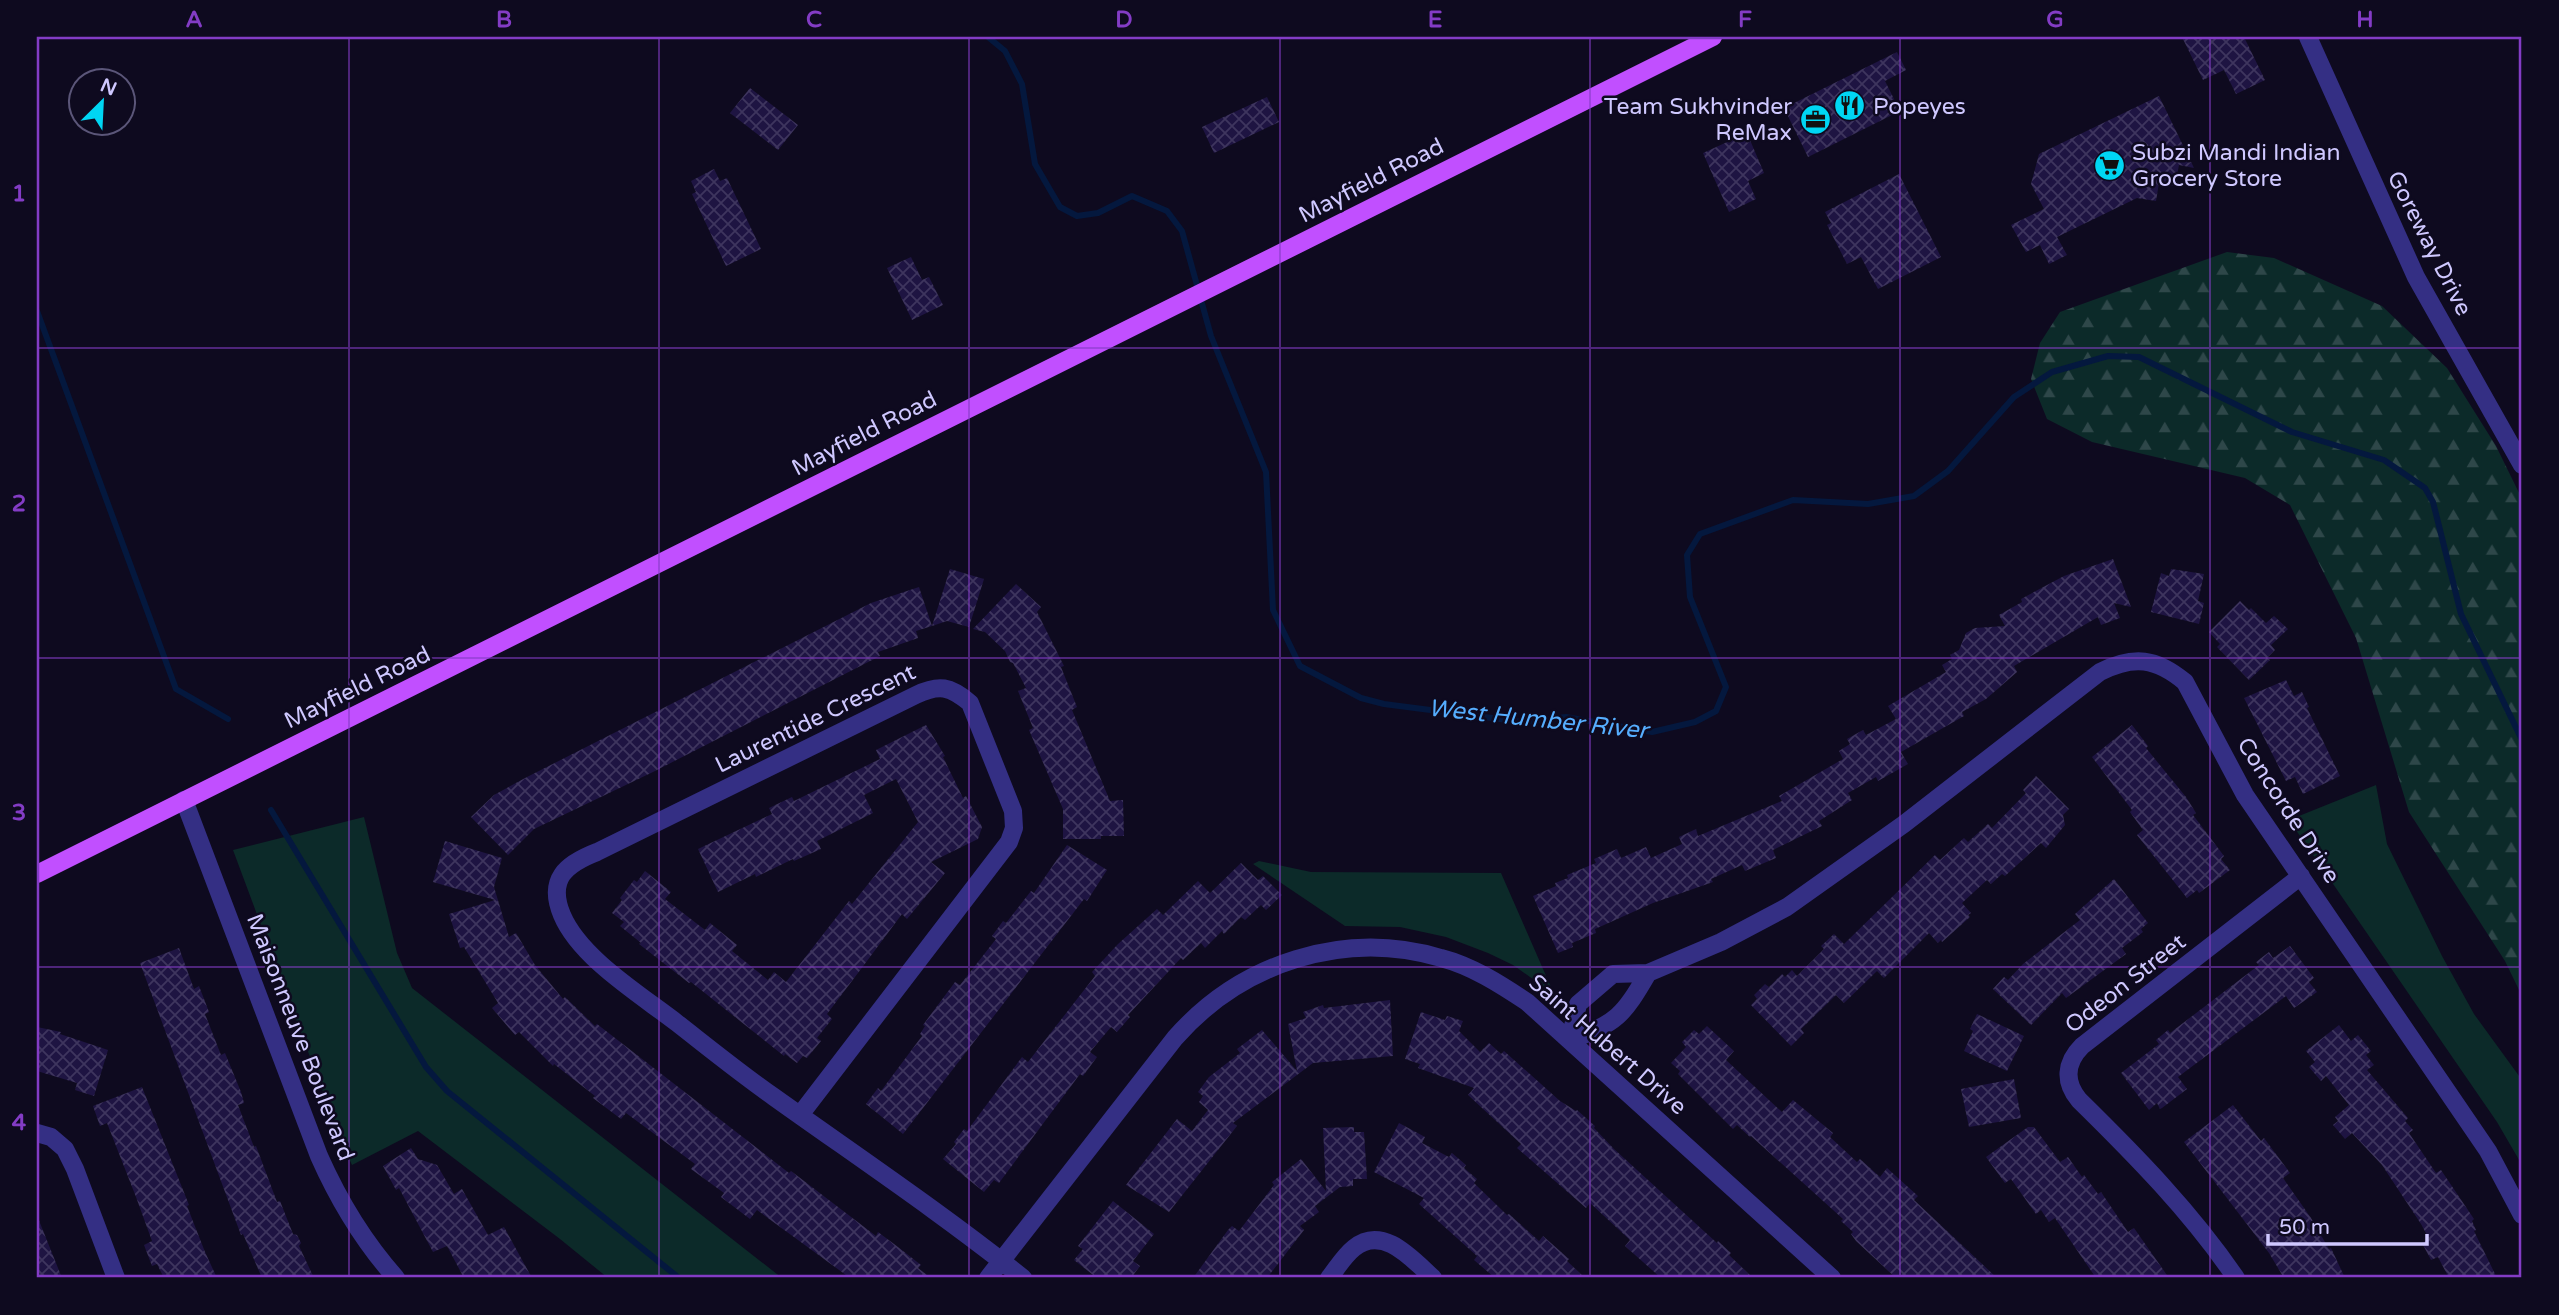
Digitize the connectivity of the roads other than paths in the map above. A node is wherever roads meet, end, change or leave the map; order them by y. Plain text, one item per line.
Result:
1 (1713, 37) edge
2 (2308, 37) edge
3 (2522, 465) edge
4 (184, 800) junction
5 (37, 874) edge
6 (2301, 876) junction
7 (1648, 973) junction
8 (1570, 1040) junction
9 (800, 1115) junction
10 (37, 1133) edge
11 (2522, 1215) edge
12 (1001, 1261) junction
13 (116, 1278) edge
14 (396, 1278) edge
15 (988, 1278) edge
16 (1023, 1278) edge
17 (1329, 1278) edge
18 (1433, 1278) edge
19 (1832, 1278) edge
20 (2236, 1278) edge

1 - 4 main road, Mayfield Road
2 - 3 street, Goreway Drive
4 - 5 main road, Mayfield Road
4 - 14 street, Maisonneuve Boulevard
6 - 7 street, Concorde Drive
6 - 11 street, Concorde Drive
6 - 20 street, Odeon Street
7 - 8 street
7 - 8 street, Concorde Drive
8 - 12 street, Saint Hubert Drive
8 - 19 street, Saint Hubert Drive
9 - 9 street, Laurentide Crescent
9 - 12 street, Laurentide Crescent
10 - 13 street
12 - 15 street, Saint Hubert Drive
12 - 16 street, Laurentide Crescent
17 - 18 street

